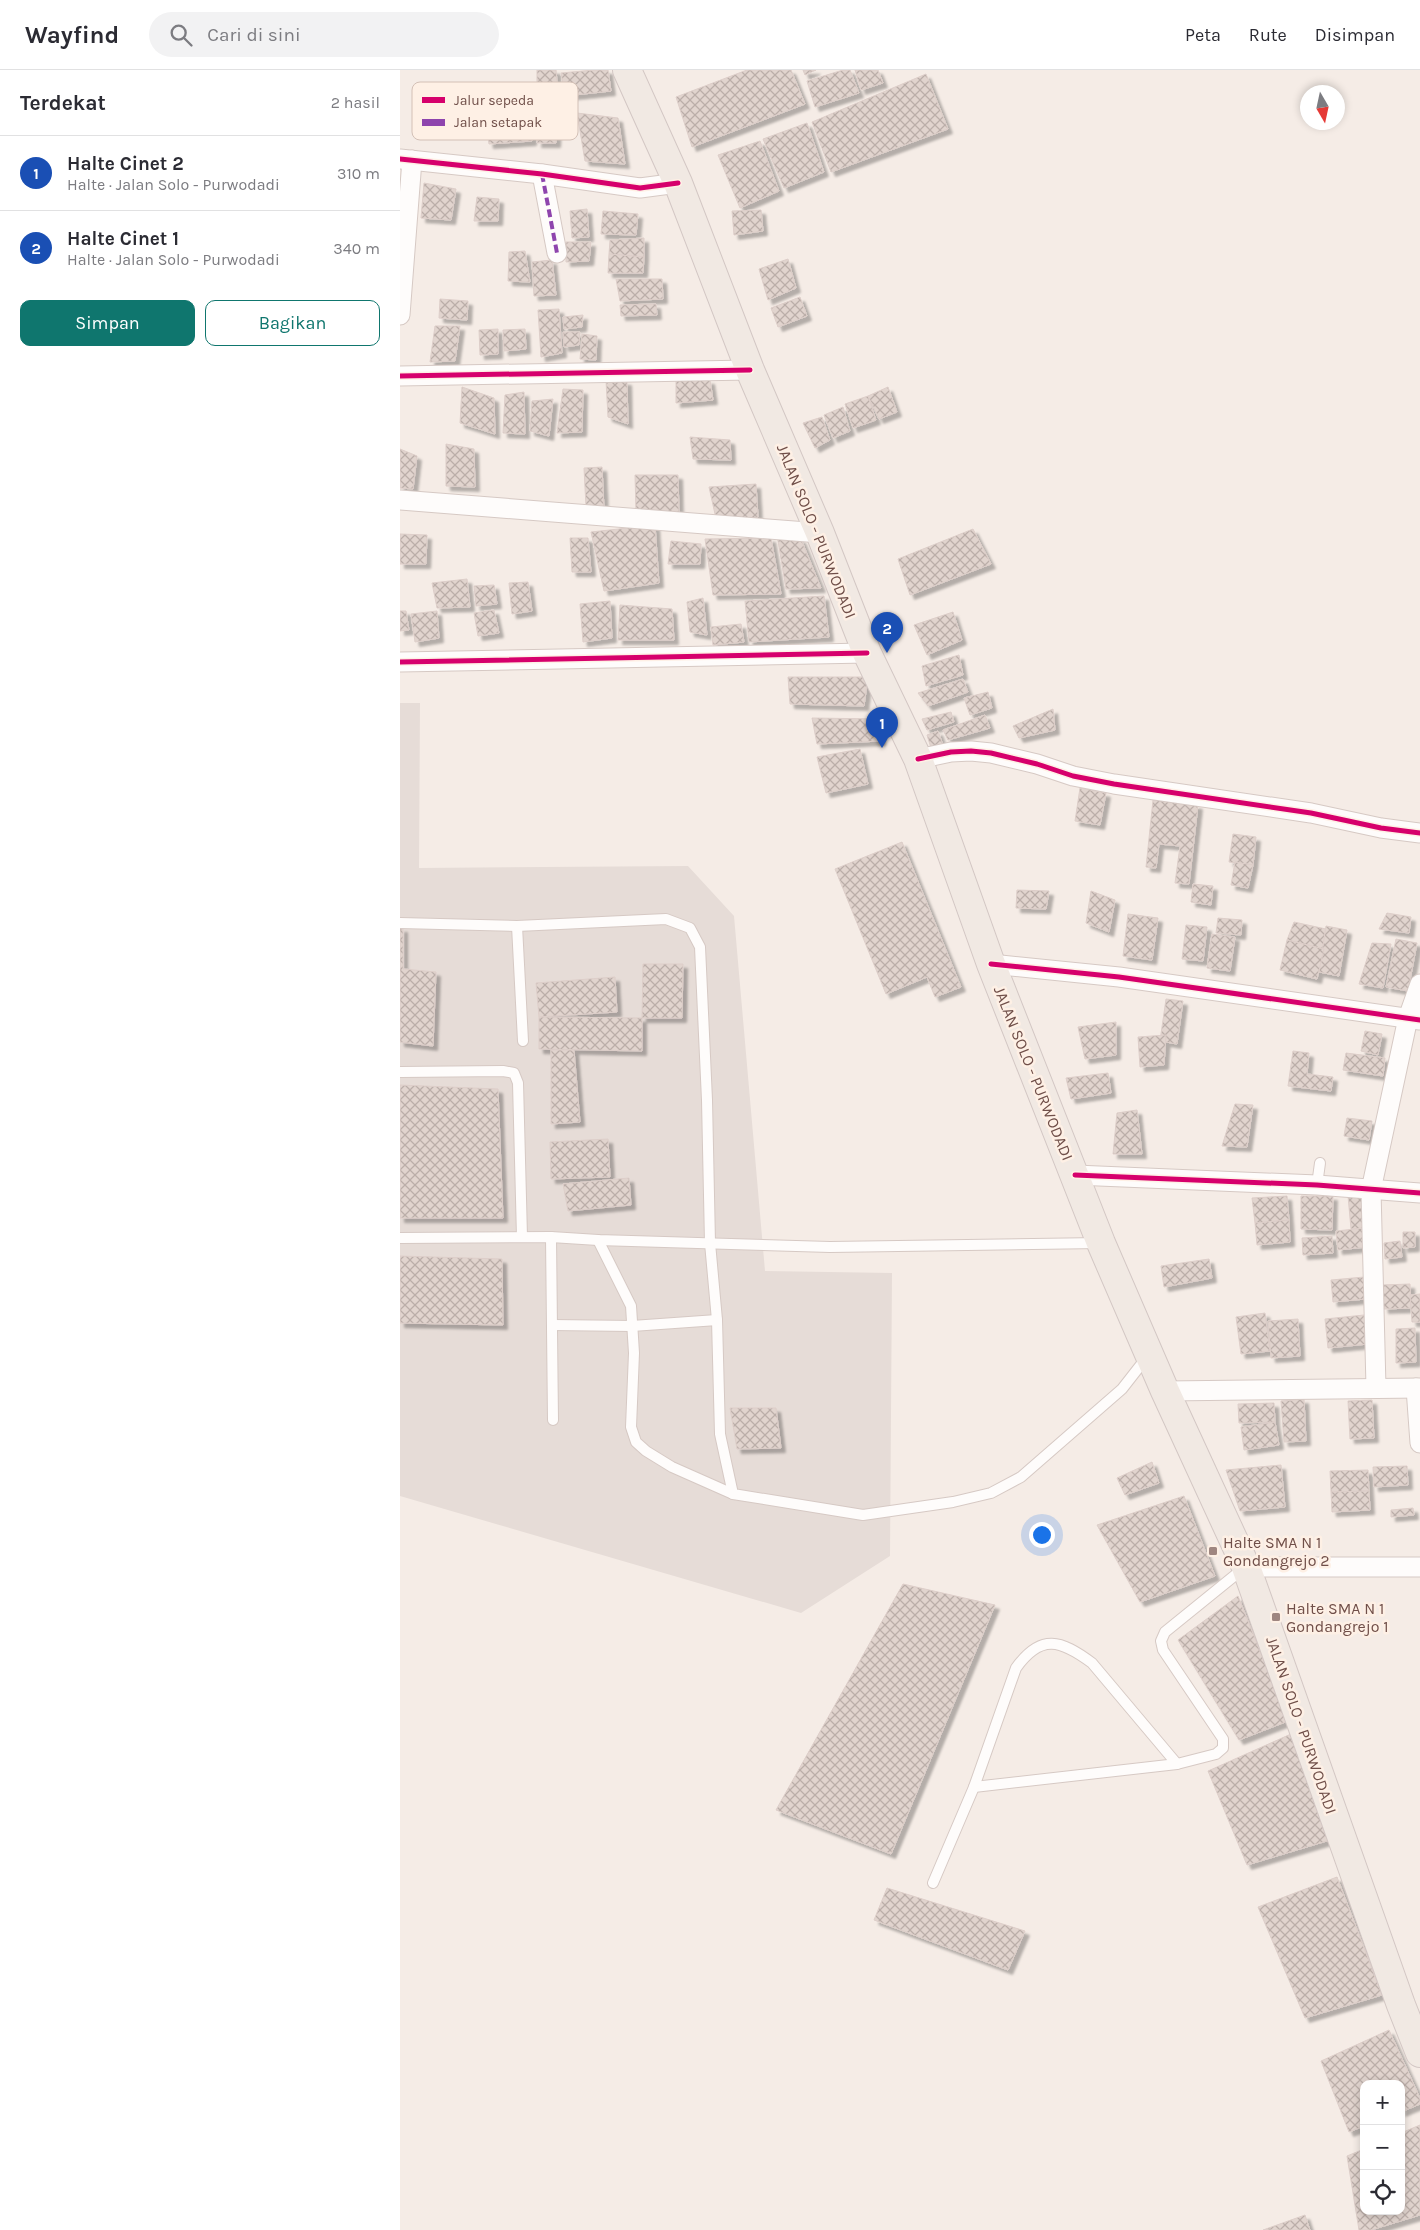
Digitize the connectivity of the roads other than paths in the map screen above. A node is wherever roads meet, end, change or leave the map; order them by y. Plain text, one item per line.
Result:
1 (628, 70) edge
2 (406, 159) edge
3 (542, 174) junction
4 (678, 183) junction
5 (557, 254) dead end
6 (400, 315) edge
7 (750, 370) junction
8 (400, 376) edge
9 (400, 500) edge
10 (820, 533) junction
11 (868, 654) junction
12 (400, 662) edge
13 (918, 759) junction
14 (1420, 833) edge
15 (400, 923) edge
16 (517, 926) junction
17 (991, 964) junction
18 (1420, 984) edge
19 (1414, 1019) edge
20 (523, 1041) dead end
21 (400, 1072) edge
22 (1320, 1163) dead end
23 (1075, 1175) junction
24 (1317, 1185) junction
25 (1371, 1190) junction
26 (1420, 1194) edge
27 (551, 1236) junction
28 (522, 1237) junction
29 (400, 1238) edge
30 (598, 1240) junction
31 (710, 1243) junction
32 (1101, 1243) junction
33 (717, 1320) junction
34 (552, 1325) junction
35 (632, 1326) junction
36 (1149, 1354) junction
37 (1376, 1388) junction
38 (1418, 1388) edge
39 (1165, 1391) junction
40 (553, 1420) dead end
41 (1420, 1443) edge
42 (733, 1494) junction
43 (1246, 1567) junction
44 (1420, 1567) edge
45 (1178, 1764) junction
46 (974, 1787) junction
47 (932, 1883) dead end
48 (1420, 2053) edge

1 - 4 main road, JALAN SOLO - PURWODADI
2 - 3 street
2 - 6 street
3 - 4 street
3 - 5 street
4 - 7 main road, JALAN SOLO - PURWODADI
7 - 8 street
7 - 10 main road, JALAN SOLO - PURWODADI
9 - 10 street
10 - 11 main road, JALAN SOLO - PURWODADI
11 - 12 street
11 - 13 main road, JALAN SOLO - PURWODADI
13 - 14 street
13 - 17 main road, JALAN SOLO - PURWODADI
15 - 16 lane
16 - 20 lane
16 - 31 lane
17 - 19 street
17 - 23 main road, JALAN SOLO - PURWODADI
18 - 19 street
19 - 25 street
21 - 28 lane
22 - 24 lane
23 - 24 street
23 - 32 main road, JALAN SOLO - PURWODADI
24 - 25 street
25 - 26 street
25 - 37 street
27 - 28 lane
27 - 30 lane
27 - 34 lane
28 - 29 lane
30 - 31 lane
30 - 35 lane
31 - 32 lane
31 - 33 lane
32 - 36 main road, JALAN SOLO - PURWODADI
33 - 35 lane
33 - 42 lane
34 - 35 lane
34 - 40 lane
35 - 42 lane
36 - 39 main road, JALAN SOLO - PURWODADI
36 - 42 lane
37 - 38 street
37 - 39 street
38 - 41 street
39 - 43 main road, JALAN SOLO - PURWODADI
43 - 44 street
43 - 45 lane
43 - 48 main road, JALAN SOLO - PURWODADI
45 - 46 lane
45 - 46 lane
46 - 47 lane

